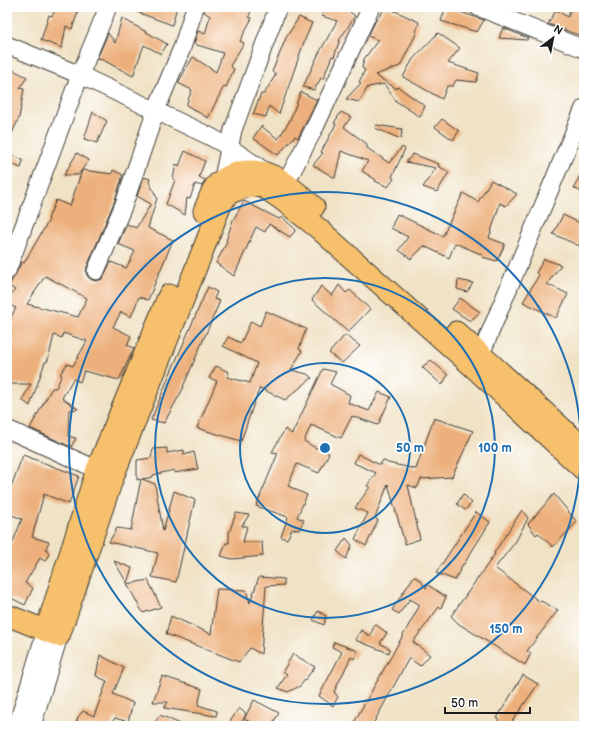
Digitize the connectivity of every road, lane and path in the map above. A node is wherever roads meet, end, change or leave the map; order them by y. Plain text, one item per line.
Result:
1 (108, 7) edge
2 (195, 7) edge
3 (278, 7) edge
4 (371, 7) edge
5 (478, 7) edge
6 (7, 45) edge
7 (584, 49) edge
8 (80, 75) junction
9 (584, 108) edge
10 (156, 110) junction
11 (229, 147) junction
12 (266, 172) junction
13 (286, 183) junction
14 (224, 188) junction
15 (7, 271) edge
16 (96, 271) dead end
17 (477, 360) junction
18 (7, 429) edge
19 (584, 448) edge
20 (584, 470) edge
21 (105, 473) junction
22 (52, 611) junction
23 (9, 616) edge
24 (49, 637) junction
25 (17, 726) edge
26 (32, 726) edge

1 - 8 street
2 - 10 street
3 - 11 street
4 - 13 street
5 - 7 street
6 - 8 street
8 - 10 street
8 - 15 street
9 - 17 street
10 - 11 street
10 - 16 street
11 - 12 street
11 - 14 street
12 - 13 main road
12 - 14 main road
13 - 17 main road
14 - 17 main road
14 - 21 main road
17 - 19 main road
17 - 20 main road
18 - 21 street
21 - 22 main road
21 - 24 main road
22 - 23 main road
22 - 24 main road
23 - 24 main road
24 - 25 street
24 - 26 street

